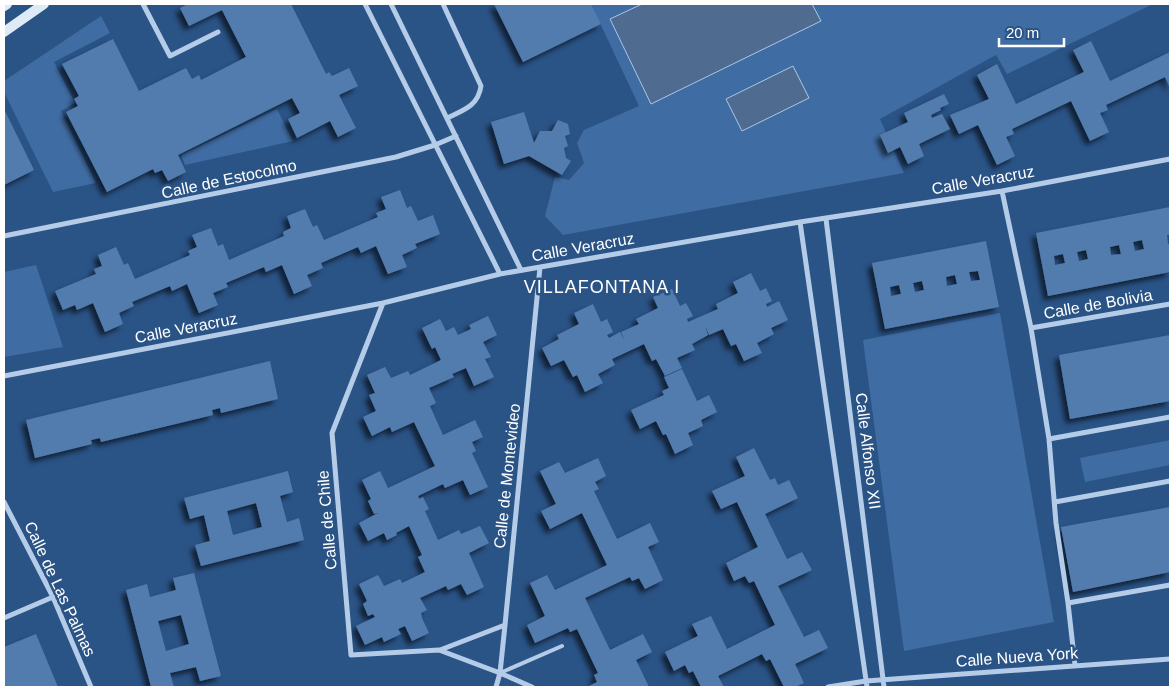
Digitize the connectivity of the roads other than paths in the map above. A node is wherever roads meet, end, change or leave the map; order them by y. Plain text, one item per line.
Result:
1 (7, 4) edge
2 (44, 4) edge
3 (143, 4) edge
4 (366, 4) edge
5 (391, 4) edge
6 (443, 4) edge
7 (4, 6) edge
8 (4, 32) edge
9 (218, 32) dead end
10 (447, 118) junction
11 (456, 136) junction
12 (435, 145) junction
13 (1170, 158) edge
14 (1002, 191) junction
15 (826, 219) junction
16 (800, 222) junction
17 (4, 236) edge
18 (540, 267) junction
19 (521, 270) junction
20 (500, 274) junction
21 (382, 303) junction
22 (1170, 304) edge
23 (1030, 328) junction
24 (4, 376) edge
25 (1170, 417) edge
26 (1049, 439) junction
27 (1170, 481) edge
28 (4, 502) edge
29 (1055, 502) junction
30 (1170, 585) edge
31 (52, 597) junction
32 (1068, 603) junction
33 (4, 618) edge
34 (505, 625) junction
35 (562, 646) dead end
36 (439, 650) junction
37 (1170, 659) edge
38 (1075, 665) junction
39 (500, 673) junction
40 (883, 680) junction
41 (866, 681) junction
42 (90, 687) edge
43 (496, 687) edge
44 (532, 687) edge
45 (828, 687) edge
46 (867, 687) edge
47 (884, 687) edge

1 - 7 street
2 - 8 street
3 - 9 street
4 - 12 street
5 - 10 street
6 - 10 street
10 - 11 street
11 - 12 street, Calle de Estocolmo
11 - 19 street
12 - 17 street, Calle de Estocolmo
12 - 20 street
13 - 14 street, Calle Veracruz
14 - 15 street, Calle Veracruz
14 - 23 street
15 - 16 street, Calle Veracruz
15 - 40 street, Calle Alfonso XII
16 - 18 street, Calle Veracruz
16 - 41 street, Calle Alfonso XII
18 - 19 street, Calle Veracruz
18 - 34 street, Calle de Montevideo
19 - 20 street, Calle Veracruz
20 - 21 street, Calle Veracruz
21 - 24 street, Calle Veracruz
21 - 36 street, Calle de Chile
22 - 23 street, Calle de Bolivia
23 - 26 street
25 - 26 street
26 - 29 street
27 - 29 street
28 - 31 street, Calle de Las Palmas
29 - 32 street
30 - 32 street
31 - 33 street
31 - 42 street, Calle de Las Palmas
32 - 38 street
34 - 36 street, Calle de Chile
34 - 39 street, Calle de Montevideo
35 - 39 lane
36 - 39 street, Calle de Chile
37 - 38 street, Calle Nueva York
38 - 40 street, Calle Nueva York
39 - 43 street, Calle de Montevideo
39 - 44 street, Calle de Chile
40 - 41 street, Calle Nueva York
40 - 47 street, Calle Alfonso XII
41 - 45 street
41 - 46 street, Calle Alfonso XII

